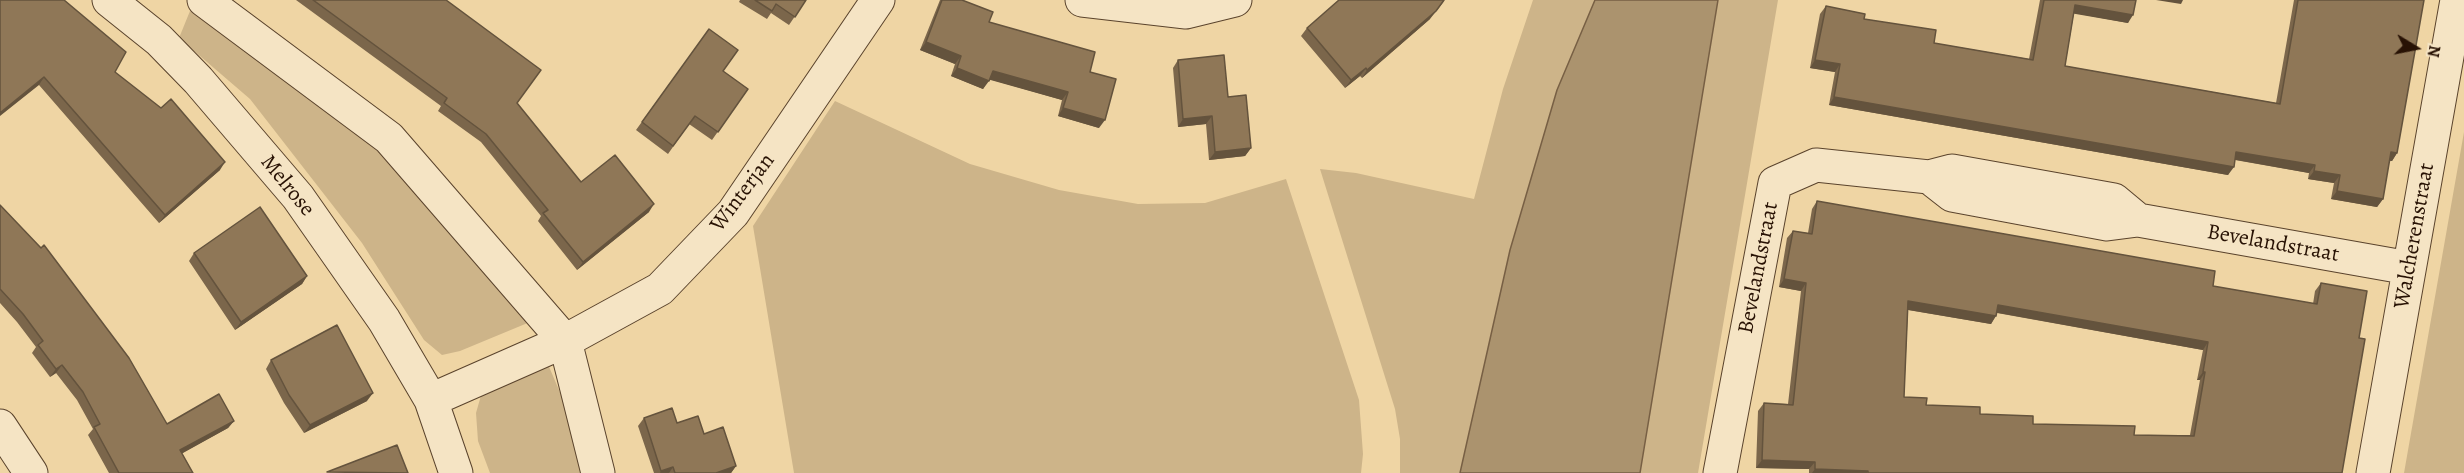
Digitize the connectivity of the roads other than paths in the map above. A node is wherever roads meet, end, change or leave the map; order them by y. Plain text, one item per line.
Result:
1 (109, 0) edge
2 (204, 0) edge
3 (878, 0) edge
4 (1082, 0) edge
5 (1235, 0) edge
6 (2457, 0) edge
7 (2409, 268) junction
8 (565, 341) junction
9 (431, 400) junction
10 (0, 426) edge
11 (32, 473) edge
12 (456, 473) edge
13 (598, 473) edge
14 (1720, 473) edge
15 (2373, 473) edge

1 - 9 street, Melrose
2 - 8 street
3 - 8 street, Winterjan
4 - 5 street
6 - 7 street, Walcherenstraat
7 - 14 street, Bevelandstraat
7 - 15 street, Walcherenstraat
8 - 9 street
8 - 13 street
9 - 12 street, Melrose
10 - 11 street

